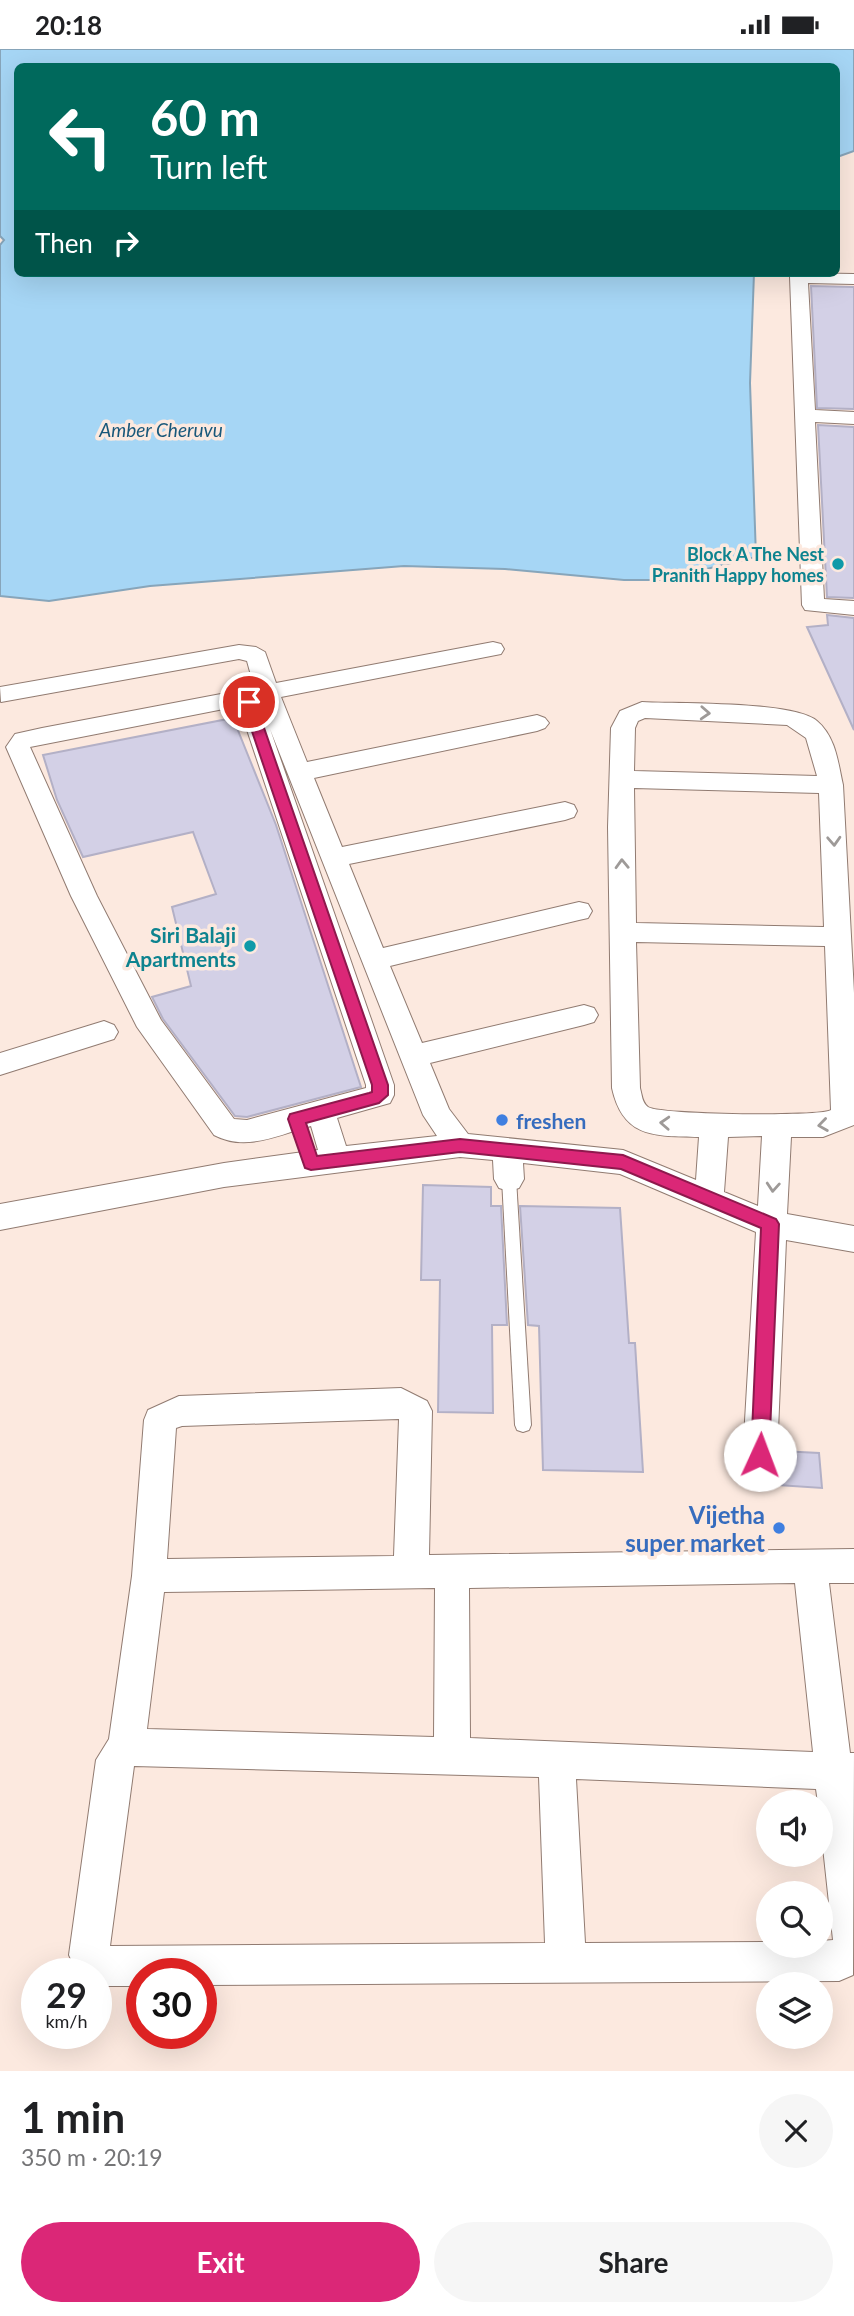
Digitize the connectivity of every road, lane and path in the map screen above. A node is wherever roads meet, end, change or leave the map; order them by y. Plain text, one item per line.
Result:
1 (854, 279) edge
2 (805, 417) junction
3 (854, 418) edge
4 (854, 608) edge
5 (493, 649) dead end
6 (267, 692) junction
7 (1, 694) edge
8 (537, 723) dead end
9 (301, 772) junction
10 (623, 779) junction
11 (831, 785) junction
12 (565, 811) dead end
13 (334, 858) junction
14 (579, 911) dead end
15 (624, 932) junction
16 (838, 937) junction
17 (374, 960) junction
18 (584, 1015) dead end
19 (104, 1032) dead end
20 (415, 1056) junction
21 (0, 1064) edge
22 (308, 1115) junction
23 (777, 1124) junction
24 (714, 1126) junction
25 (460, 1145) junction
26 (507, 1150) junction
27 (324, 1161) junction
28 (509, 1179) joint
29 (709, 1198) junction
30 (0, 1217) edge
31 (770, 1224) junction
32 (854, 1240) edge
33 (523, 1425) dead end
34 (760, 1455) dead end
35 (810, 1566) junction
36 (854, 1566) edge
37 (411, 1572) junction
38 (452, 1572) junction
39 (149, 1576) junction
40 (127, 1747) junction
41 (452, 1755) junction
42 (556, 1760) junction
43 (843, 1772) edge
44 (566, 1963) junction

1 - 2 street
2 - 3 street
2 - 4 street
5 - 6 street
6 - 7 street
6 - 9 street
8 - 9 street
9 - 13 street
10 - 11 street
10 -> 11 street
15 -> 10 street
11 -> 16 street
12 - 13 street
13 - 17 street
14 - 17 street
15 - 16 street
24 -> 15 street
16 -> 23 street
17 - 20 street
18 - 20 street
19 - 21 street
20 - 25 street
22 - 22 street
22 - 27 street
23 - 24 street
23 -> 31 street
24 - 29 street
25 - 26 street
25 - 27 street
26 - 28 street
26 - 29 street
27 - 30 street
28 - 33 lane
29 - 31 street
31 - 32 street
31 - 34 street
35 - 36 street
35 - 38 street
35 - 43 street
37 - 38 street
37 - 39 street
37 - 39 street
38 - 41 street
39 - 40 street
40 - 41 street
40 - 44 street
41 - 42 street
42 - 43 street
42 - 44 street
43 - 44 street

